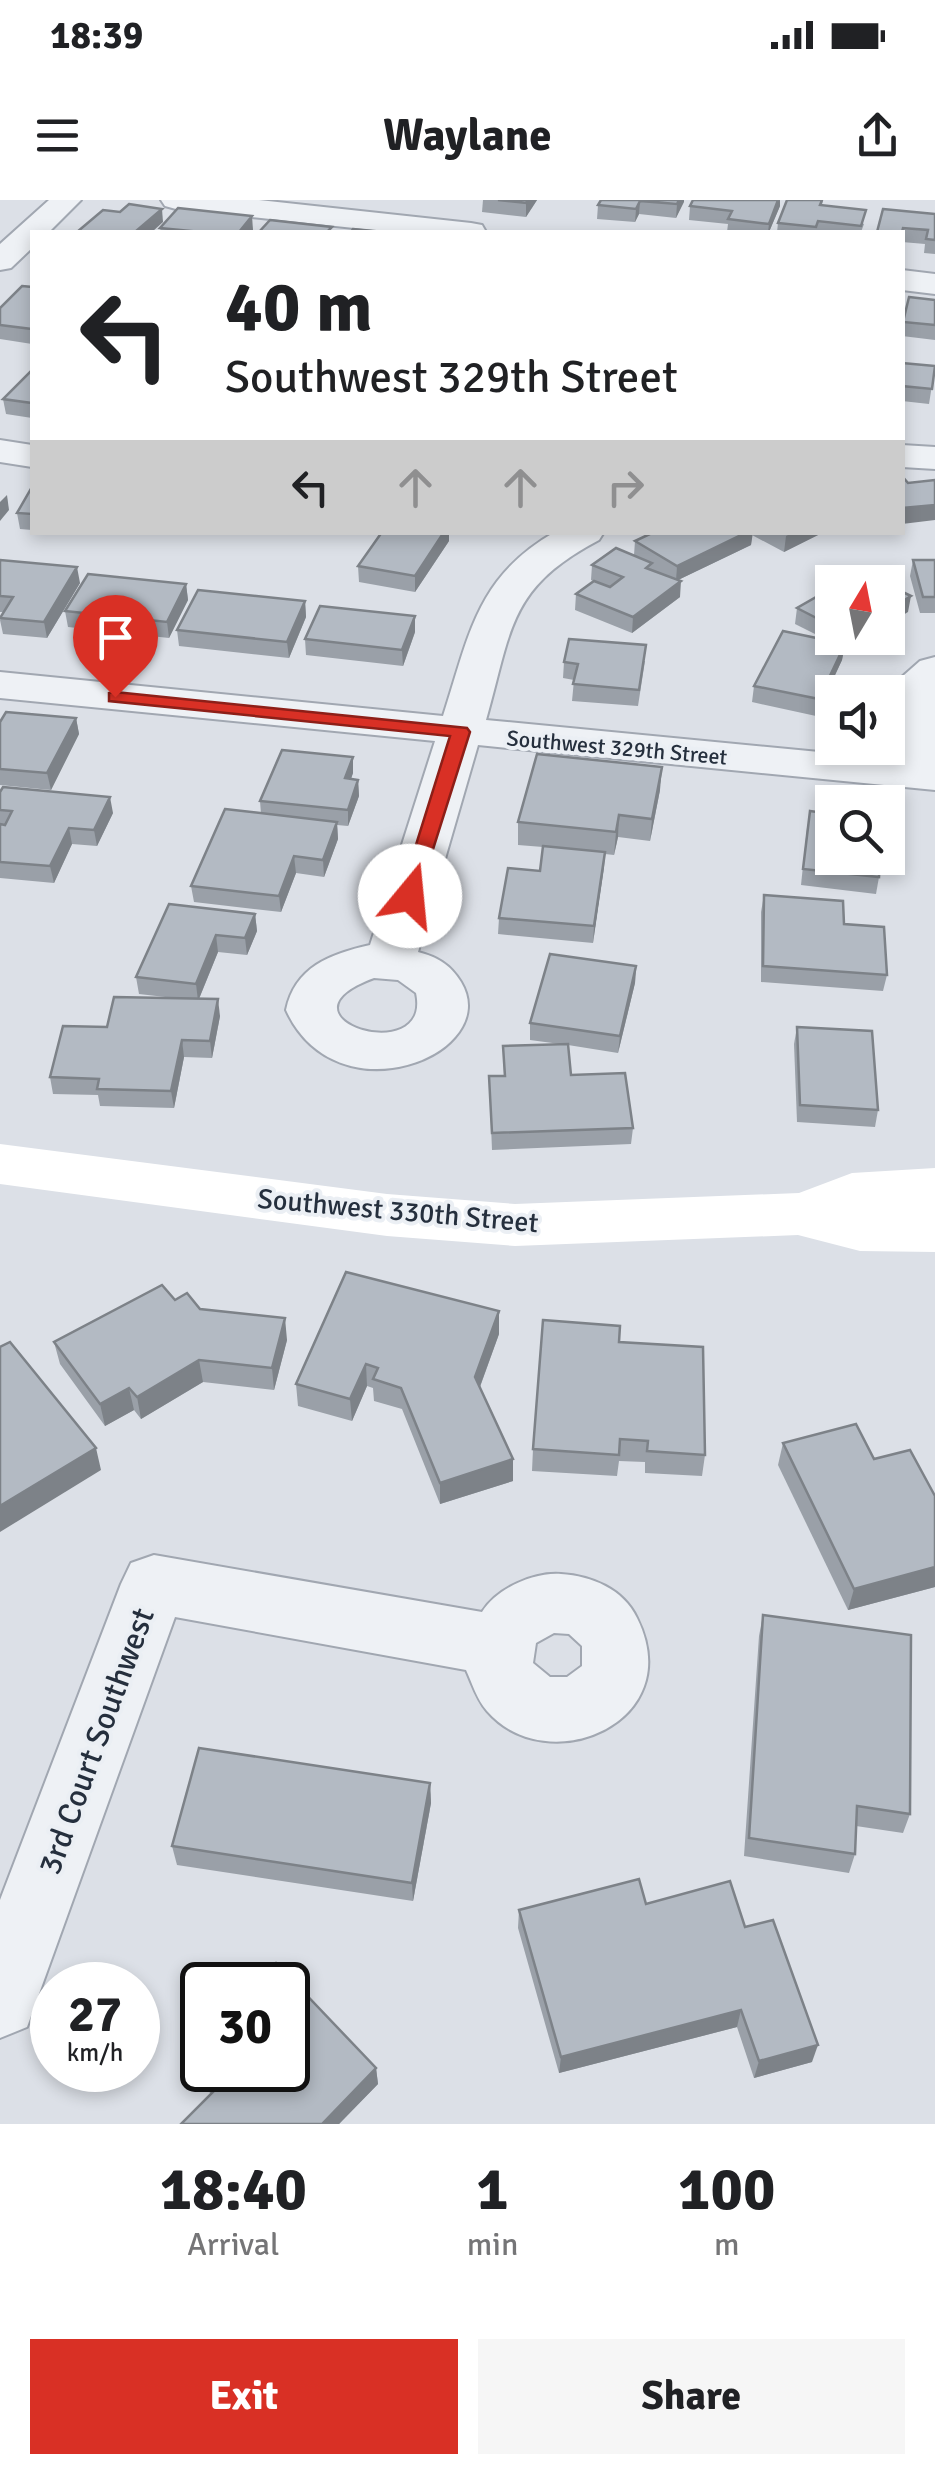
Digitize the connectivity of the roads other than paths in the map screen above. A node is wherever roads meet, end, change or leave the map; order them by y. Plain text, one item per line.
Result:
1 (66, 200) edge
2 (176, 200) edge
3 (418, 200) edge
4 (397, 224) junction
5 (34, 230) edge
6 (452, 230) edge
7 (30, 233) edge
8 (0, 261) edge
9 (905, 280) edge
10 (935, 284) edge
11 (0, 451) edge
12 (30, 456) edge
13 (905, 456) edge
14 (935, 458) edge
15 (579, 535) edge
16 (935, 670) edge
17 (0, 685) edge
18 (460, 732) junction
19 (924, 776) edge
20 (390, 962) dead end
21 (0, 1164) edge
22 (935, 1188) edge
23 (798, 1214) junction
24 (935, 1231) edge
25 (498, 1645) dead end
26 (0, 2000) edge

1 - 5 street
2 - 4 street
3 - 4 street
4 - 6 street
7 - 8 street
9 - 10 street
11 - 12 street
13 - 14 street
15 - 18 street
16 - 19 street
17 - 18 street, Southwest 329th Street
18 - 19 street, Southwest 329th Street
18 - 20 street
21 - 23 street, Southwest 330th Street
22 - 23 street, Southwest 330th Street
23 - 24 street, Southwest 330th Street
25 - 26 street, 3rd Court Southwest

